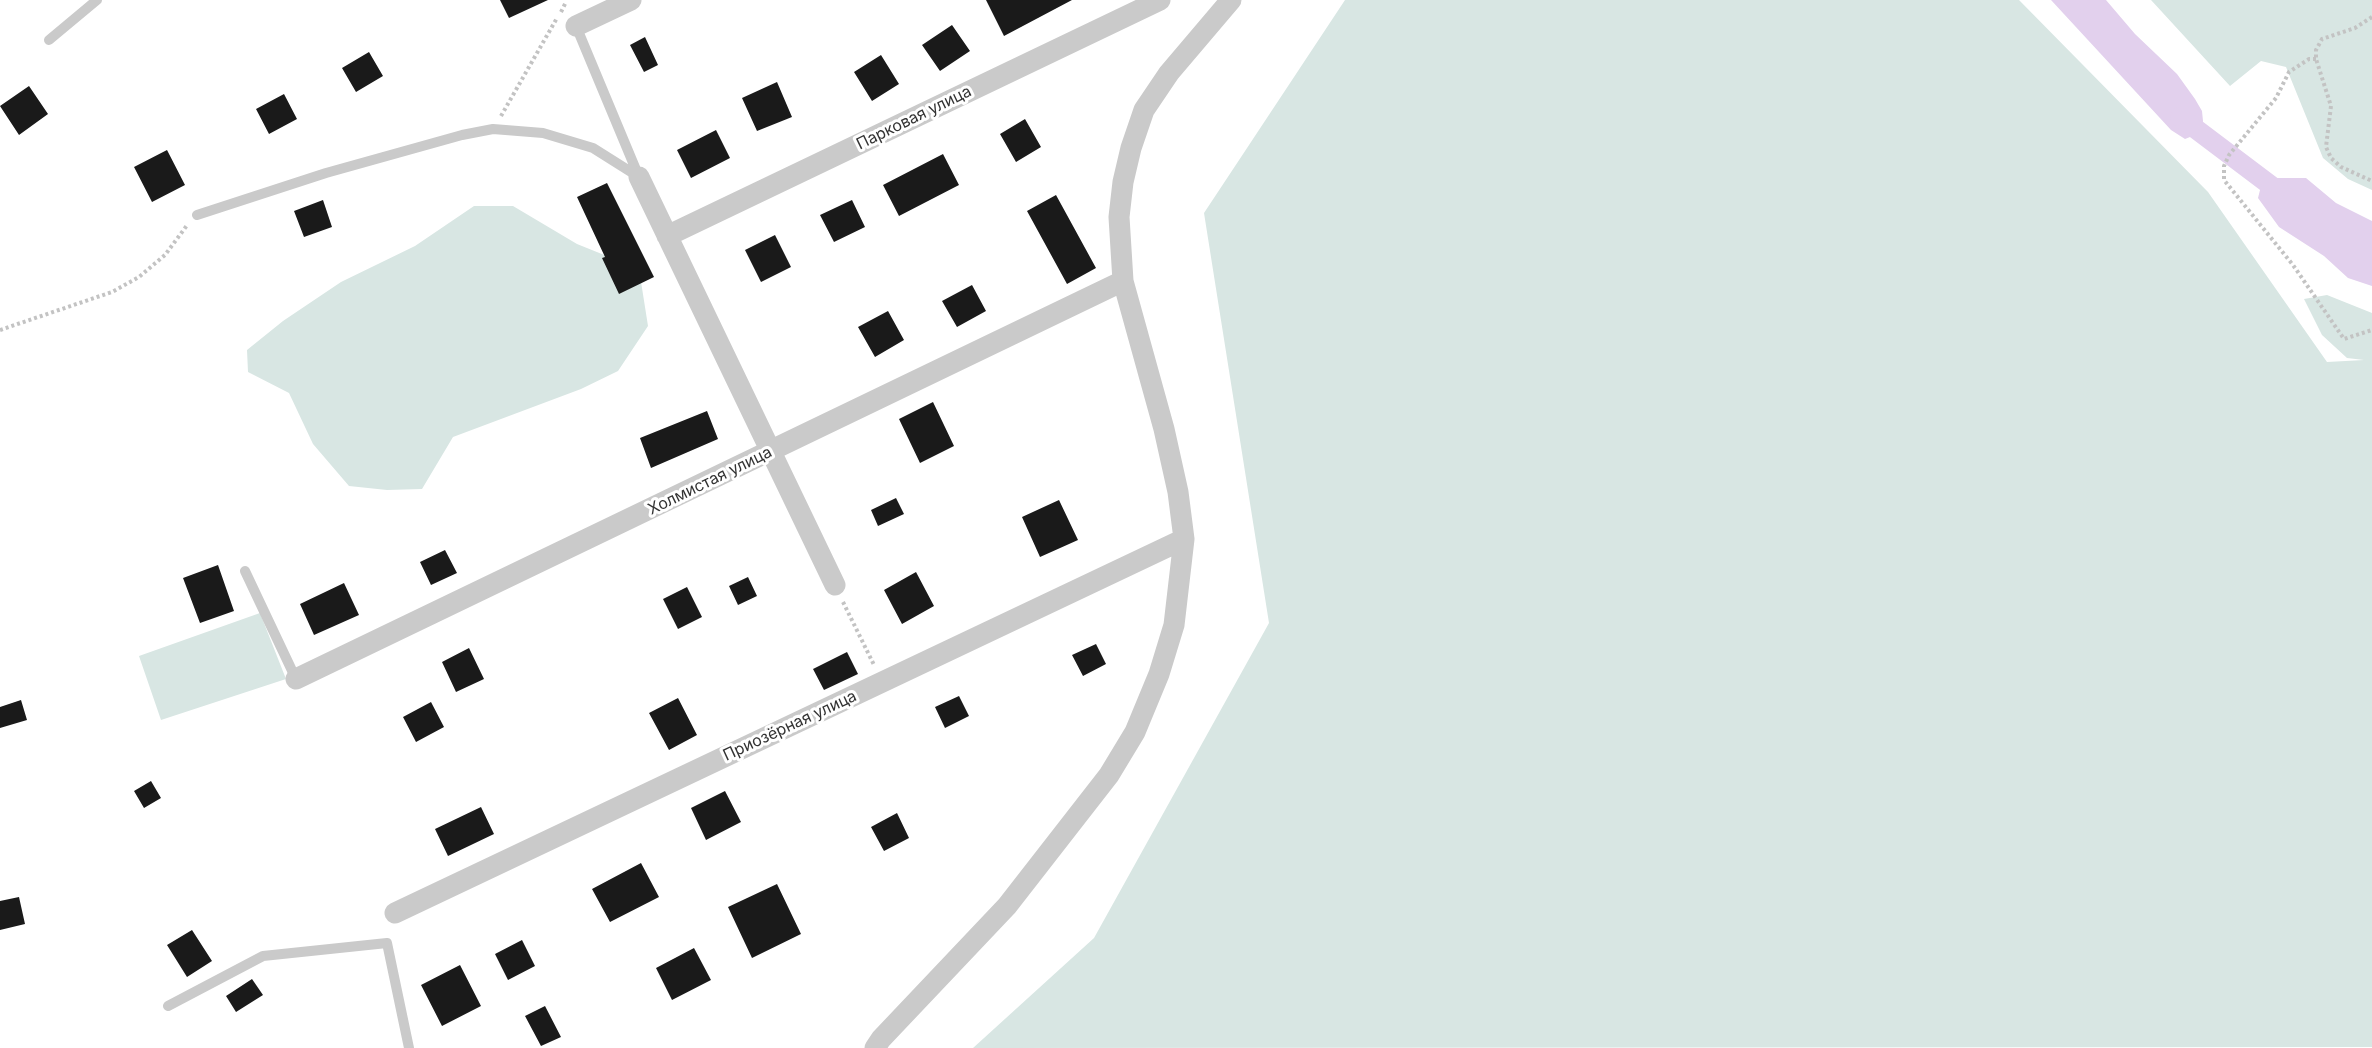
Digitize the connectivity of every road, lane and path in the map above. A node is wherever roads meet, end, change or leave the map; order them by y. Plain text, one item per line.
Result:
1 (97, 0) edge
2 (631, 0) edge
3 (1160, 0) edge
4 (1231, 0) edge
5 (566, 2) dead end
6 (2372, 17) edge
7 (576, 26) joint
8 (49, 40) dead end
9 (2316, 59) junction
10 (493, 129) junction
11 (639, 177) junction
12 (2372, 181) edge
13 (197, 215) joint
14 (667, 236) junction
15 (1123, 281) junction
16 (0, 330) edge
17 (2372, 330) edge
18 (771, 452) junction
19 (1184, 539) junction
20 (245, 571) dead end
21 (835, 585) joint
22 (296, 679) joint
23 (882, 682) junction
24 (395, 913) dead end
25 (168, 1006) dead end
26 (875, 1045) edge
27 (410, 1048) edge

1 - 8 lane
2 - 7 street
3 - 14 street, Парковая улица
4 - 15 street
5 - 10 path
6 - 9 path
7 - 11 lane
9 - 12 path
9 - 17 path
10 - 11 lane
10 - 13 lane
11 - 14 street
13 - 16 path
14 - 18 street
15 - 18 street, Холмистая улица
15 - 19 street
18 - 21 street
18 - 22 street, Холмистая улица
19 - 23 street, Приозёрная улица
19 - 26 street
20 - 22 lane
21 - 23 path
23 - 24 street, Приозёрная улица
25 - 27 lane

